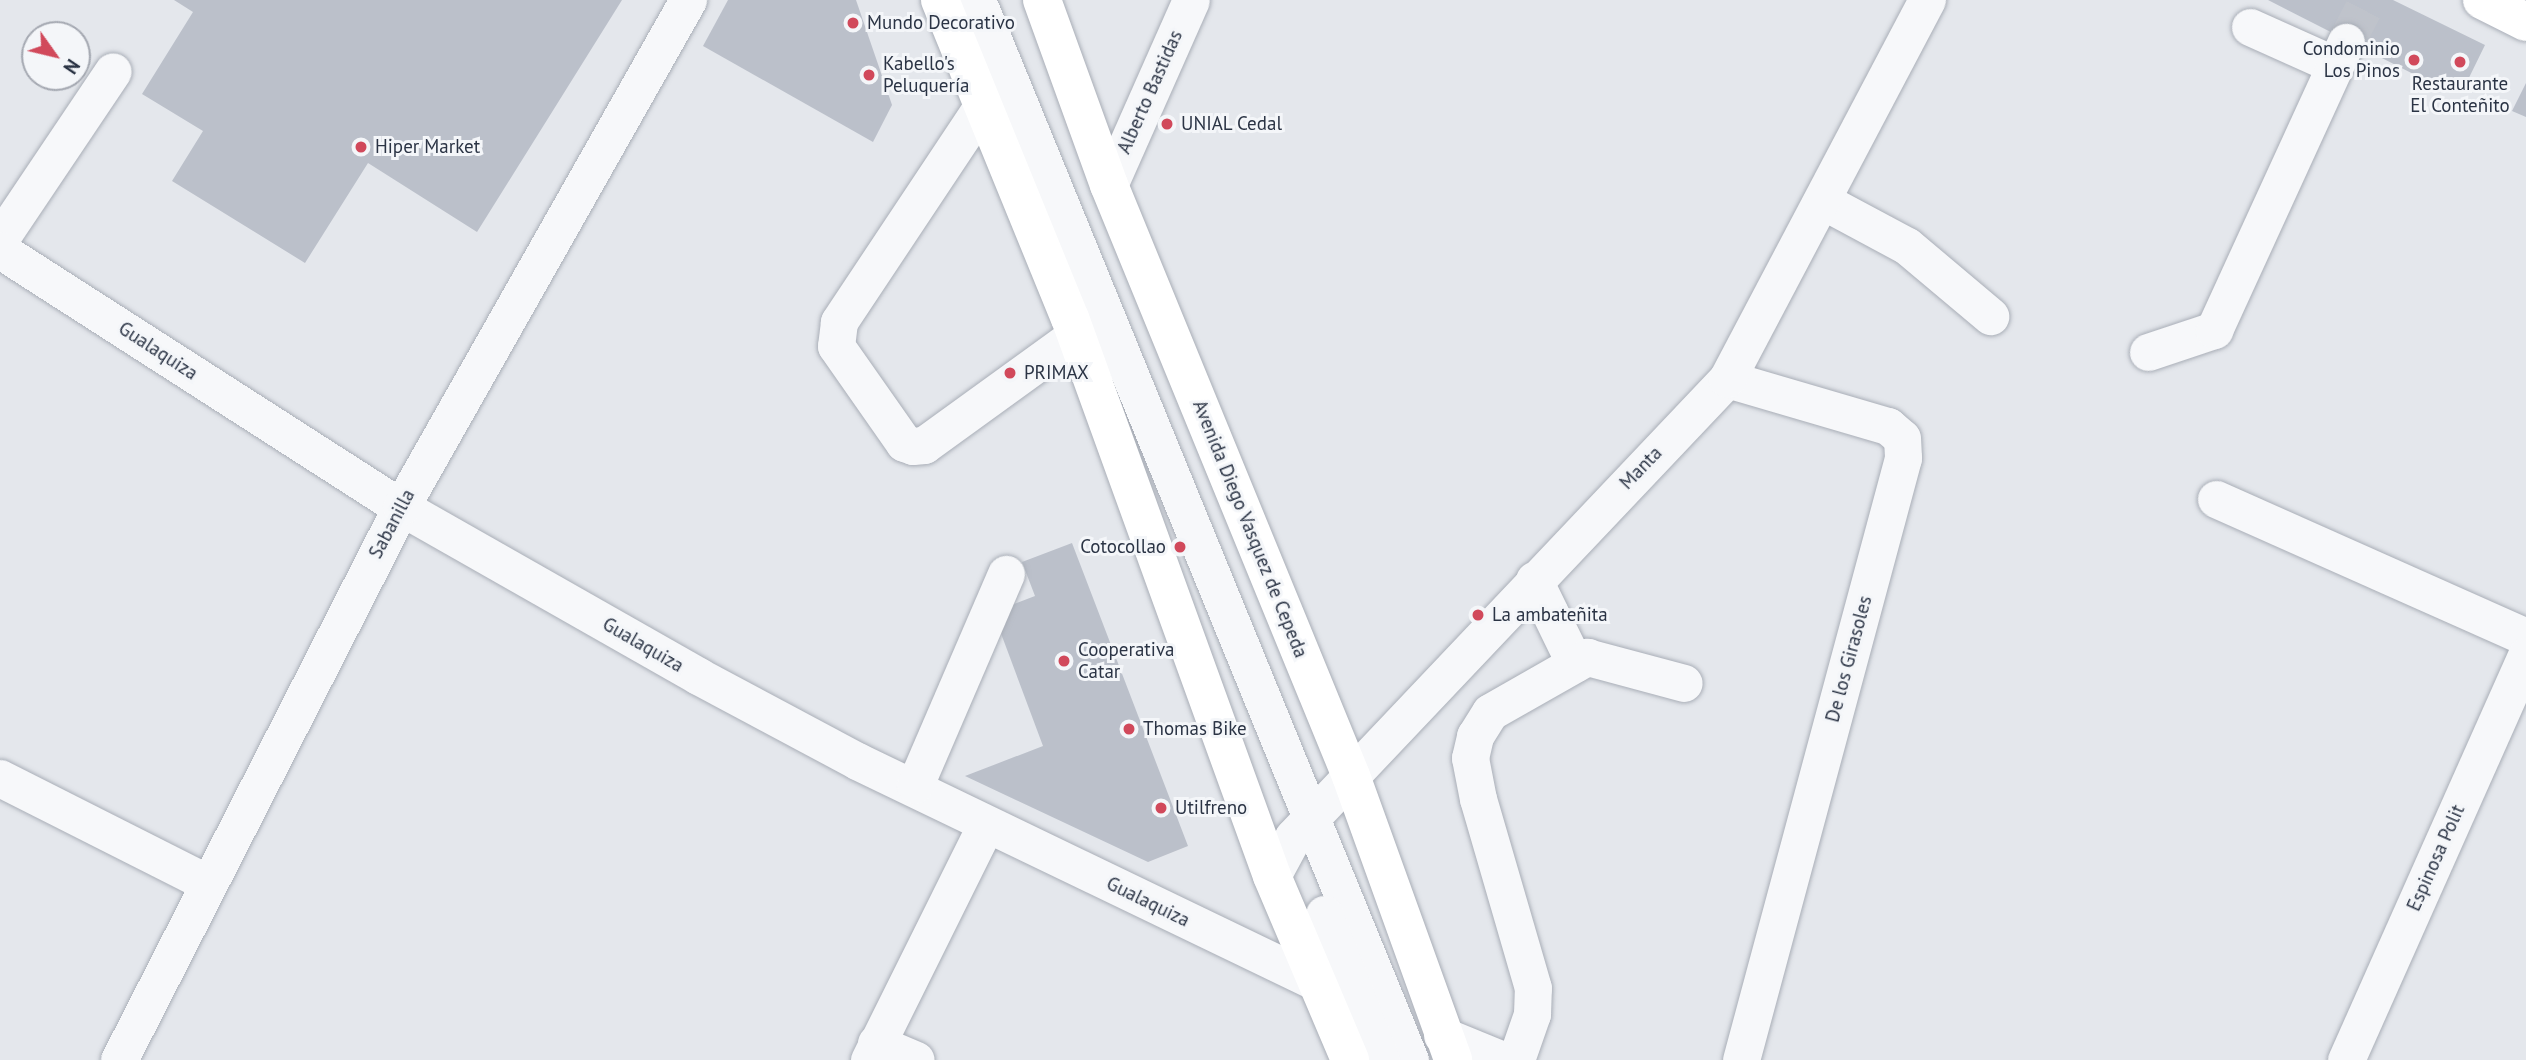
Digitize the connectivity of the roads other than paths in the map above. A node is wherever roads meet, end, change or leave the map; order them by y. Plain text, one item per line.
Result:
1 (688, 0) edge
2 (940, 0) edge
3 (968, 0) edge
4 (977, 0) edge
5 (1042, 0) edge
6 (1191, 0) edge
7 (1927, 0) edge
8 (2482, 0) edge
9 (2526, 22) edge
10 (2250, 27) dead end
11 (113, 71) dead end
12 (981, 108) junction
13 (1109, 185) junction
14 (1823, 201) junction
15 (0, 239) edge
16 (0, 250) edge
17 (1990, 316) dead end
18 (1076, 335) junction
19 (2148, 352) dead end
20 (1727, 379) junction
21 (2216, 499) dead end
22 (401, 506) junction
23 (1006, 574) dead end
24 (1534, 580) junction
25 (2526, 637) edge
26 (2526, 655) edge
27 (1576, 664) junction
28 (1684, 683) dead end
29 (1351, 776) junction
30 (0, 778) edge
31 (915, 785) junction
32 (985, 824) junction
33 (1302, 827) junction
34 (1272, 876) junction
35 (208, 883) junction
36 (1318, 983) junction
37 (1448, 1047) edge
38 (872, 1051) edge
39 (119, 1060) edge
40 (916, 1060) edge
41 (1350, 1060) edge
42 (1381, 1060) edge
43 (1410, 1060) edge
44 (1503, 1060) edge
45 (1516, 1060) edge
46 (1741, 1060) edge
47 (2346, 1060) edge

1 - 22 street, Sabanilla
2 - 12 main road
3 - 33 street
4 - 33 street
5 - 13 main road, Avenida Diego Vasquez de Cepeda
6 - 13 street, Alberto Bastidas
7 - 14 street, Manta
8 - 9 main road
10 - 19 street
11 - 15 street
12 - 18 main road
12 - 18 street
13 - 29 main road, Avenida Diego Vasquez de Cepeda
14 - 17 street
14 - 20 street, Manta
16 - 22 street, Gualaquiza
18 - 34 main road
20 - 24 street, Manta
20 - 46 street, De los Girasoles
21 - 25 street
22 - 31 street, Gualaquiza
22 - 35 street, Sabanilla
23 - 31 street
24 - 27 street
24 - 29 street, Manta
26 - 47 street, Espinosa Polit
27 - 28 street
27 - 45 street
29 - 33 street, Manta
29 - 37 main road, Avenida Diego Vasquez de Cepeda
30 - 35 street
31 - 32 street, Gualaquiza
32 - 36 street, Gualaquiza
32 - 38 street
33 - 34 street, Manta
33 - 42 street
33 - 43 street
34 - 36 main road
35 - 39 street, Sabanilla
36 - 41 main road
37 - 44 street
38 - 40 street

